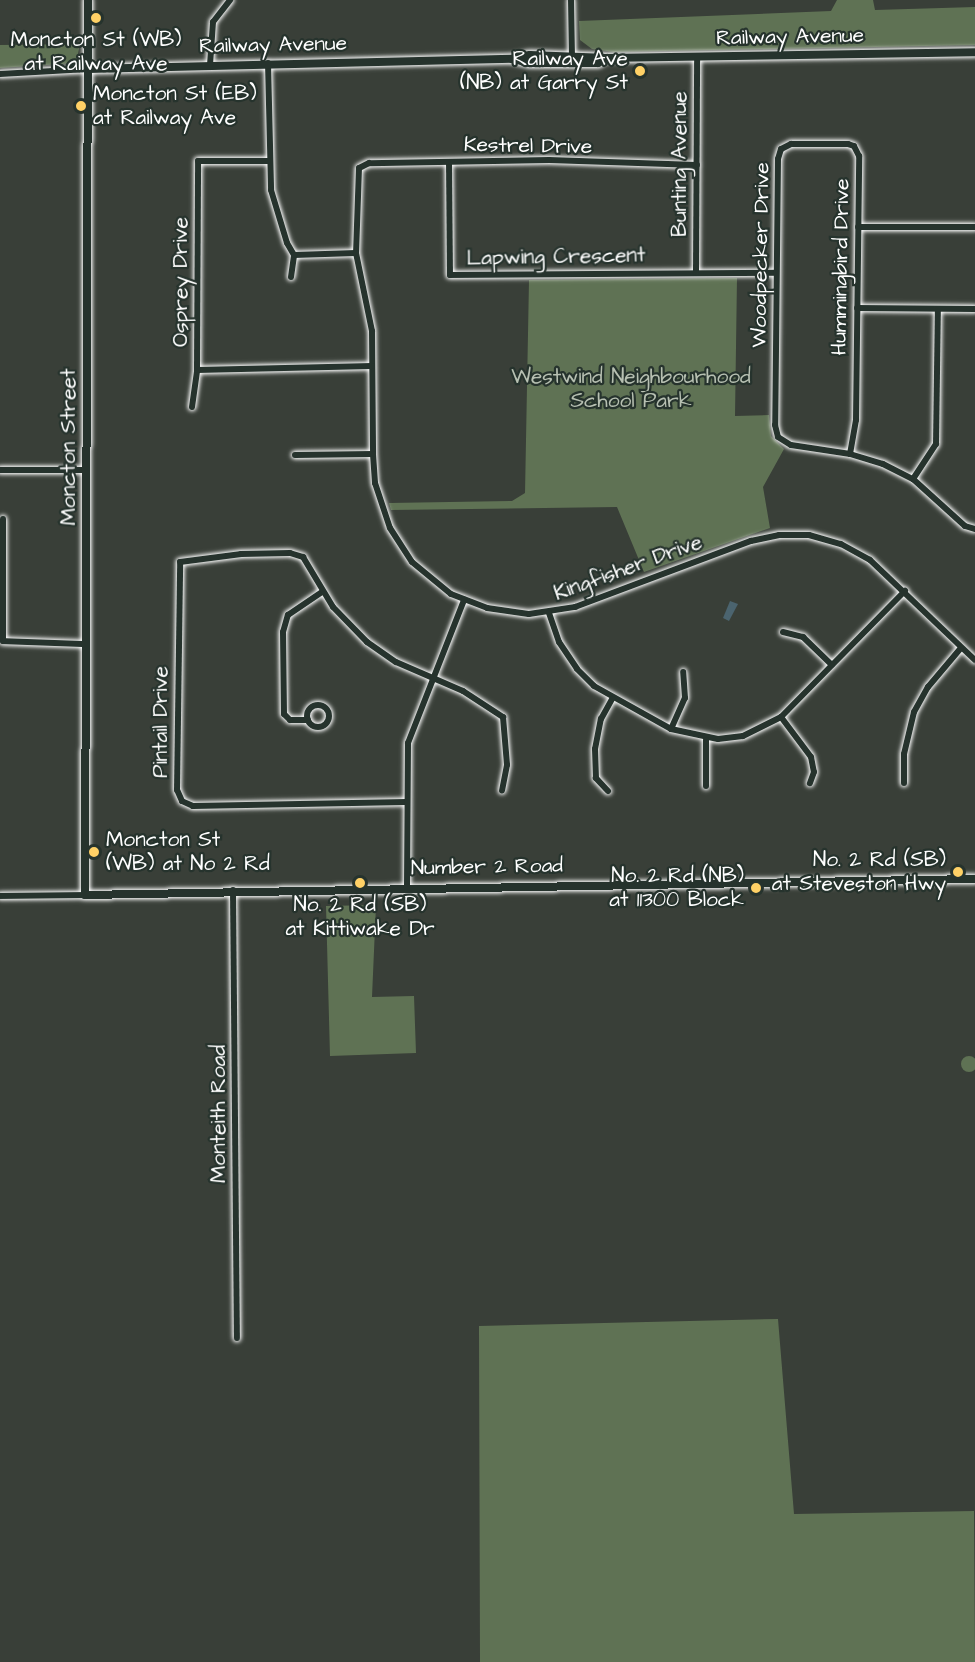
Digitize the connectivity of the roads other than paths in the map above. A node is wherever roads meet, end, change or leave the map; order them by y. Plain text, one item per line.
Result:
1 (88, 0) edge
2 (230, 0) edge
3 (571, 0) edge
4 (975, 52) edge
5 (697, 56) junction
6 (572, 59) junction
7 (268, 63) junction
8 (210, 65) junction
9 (88, 69) junction
10 (0, 74) edge
11 (790, 144) joint
12 (268, 161) junction
13 (449, 162) junction
14 (697, 165) junction
15 (359, 168) joint
16 (858, 227) junction
17 (975, 227) edge
18 (356, 253) junction
19 (294, 255) junction
20 (696, 272) junction
21 (776, 273) junction
22 (291, 277) dead end
23 (857, 308) junction
24 (938, 309) junction
25 (975, 309) edge
26 (372, 366) junction
27 (197, 370) junction
28 (192, 407) dead end
29 (373, 454) junction
30 (850, 454) junction
31 (295, 455) dead end
32 (0, 470) edge
33 (87, 470) junction
34 (913, 479) junction
35 (3, 519) dead end
36 (975, 529) edge
37 (2, 557) edge
38 (905, 591) junction
39 (322, 592) junction
40 (464, 600) junction
41 (549, 613) junction
42 (783, 632) dead end
43 (1, 642) edge
44 (87, 644) junction
45 (961, 648) junction
46 (975, 660) edge
47 (832, 664) junction
48 (683, 672) dead end
49 (433, 679) junction
50 (612, 699) junction
51 (781, 717) junction
52 (308, 720) dead end
53 (671, 729) junction
54 (706, 740) junction
55 (810, 783) dead end
56 (904, 783) dead end
57 (706, 786) dead end
58 (502, 791) dead end
59 (608, 791) dead end
60 (406, 802) junction
61 (975, 879) edge
62 (407, 887) junction
63 (233, 890) junction
64 (85, 895) junction
65 (0, 896) edge
66 (237, 1338) dead end

1 - 9 street, Moncton Street
2 - 8 street
3 - 6 street
4 - 5 street, Railway Avenue
5 - 6 street, Railway Avenue
5 - 14 street, Bunting Avenue
6 - 7 street, Railway Avenue
7 - 8 street, Railway Avenue
7 - 12 street
8 - 9 street, Railway Avenue
9 - 10 street, Railway Avenue
9 - 33 street, Moncton Street
11 - 16 street, Hummingbird Drive
11 - 21 street, Woodpecker Drive
12 - 19 street
12 - 27 street, Osprey Drive
13 - 14 street, Kestrel Drive
13 - 15 street, Kestrel Drive
13 - 20 street, Lapwing Crescent
14 - 20 street, Bunting Avenue
15 - 18 street, Kingfisher Drive
16 - 17 street
16 - 23 street, Hummingbird Drive
18 - 19 street
18 - 26 street, Kingfisher Drive
19 - 22 street
20 - 21 street, Lapwing Crescent
21 - 30 street, Woodpecker Drive
23 - 24 street
23 - 30 street, Hummingbird Drive
24 - 25 street
24 - 34 street
26 - 27 street, Osprey Drive
26 - 29 street, Kingfisher Drive
27 - 28 street
29 - 31 street
29 - 40 street, Kingfisher Drive
30 - 34 street, Woodpecker Drive
32 - 33 street
33 - 44 street, Moncton Street
34 - 36 street, Woodpecker Drive
35 - 37 street
37 - 43 street
38 - 41 street, Kingfisher Drive
38 - 45 street, Kingfisher Drive
38 - 47 street
39 - 49 street
39 - 52 street
39 - 60 street, Pintail Drive
40 - 41 street, Kingfisher Drive
40 - 49 street
41 - 50 street
42 - 47 street
43 - 44 street
44 - 64 street, Moncton Street
45 - 46 street, Kingfisher Drive
45 - 56 street
47 - 51 street
48 - 53 street
49 - 58 street
49 - 60 street
50 - 53 street
50 - 59 street
51 - 54 street
51 - 55 street
53 - 54 street
54 - 57 street
60 - 62 street
61 - 62 street, Number 2 Road
62 - 63 street, Number 2 Road
63 - 64 street, Number 2 Road
63 - 66 street, Monteith Road
64 - 65 street, Number 2 Road

